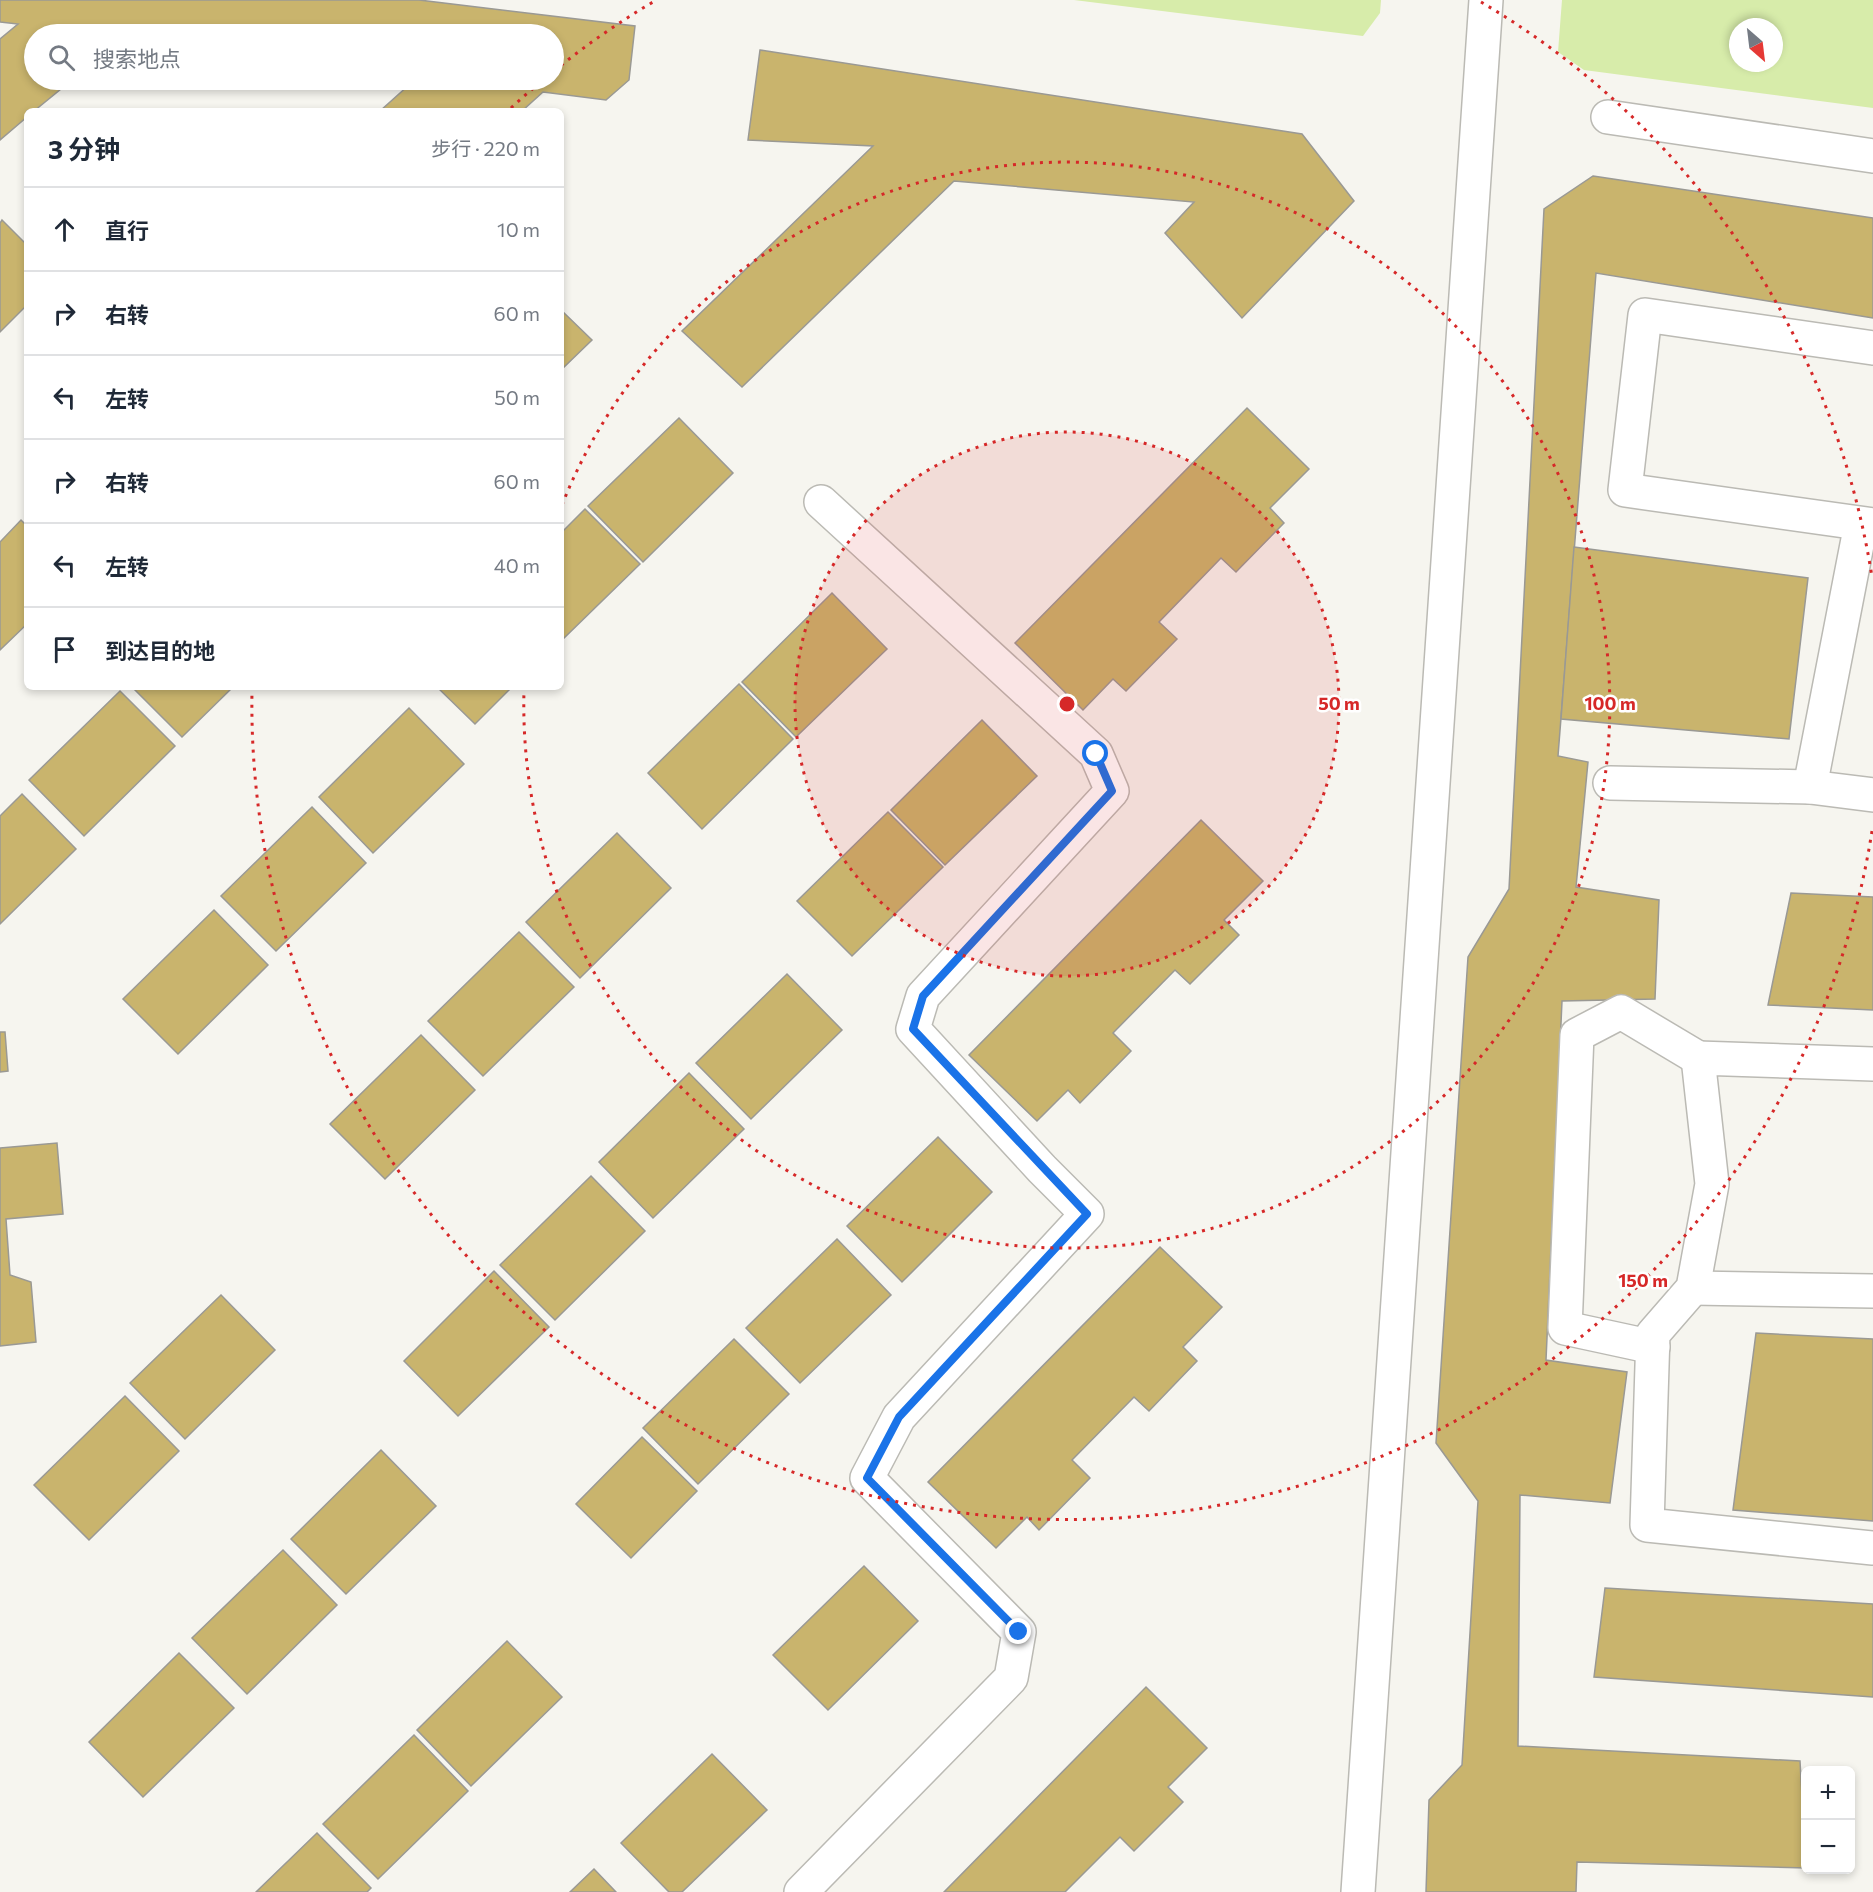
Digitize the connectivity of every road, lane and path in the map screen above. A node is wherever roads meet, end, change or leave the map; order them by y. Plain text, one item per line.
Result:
1 (1486, 6) edge
2 (1608, 117) dead end
3 (1873, 156) edge
4 (1873, 348) edge
5 (821, 502) dead end
6 (1867, 524) edge
7 (1610, 783) dead end
8 (1810, 786) junction
9 (1873, 795) edge
10 (1698, 1058) junction
11 (1873, 1064) edge
12 (1693, 1288) junction
13 (1873, 1291) edge
14 (1653, 1347) junction
15 (1873, 1548) edge
16 (801, 1892) edge
17 (1358, 1892) edge

1 - 17 street
2 - 3 street
4 - 6 street
5 - 16 street
6 - 8 street
7 - 8 street
8 - 9 street
10 - 11 street
10 - 12 street
10 - 14 street
12 - 13 street
12 - 14 street
14 - 15 street

